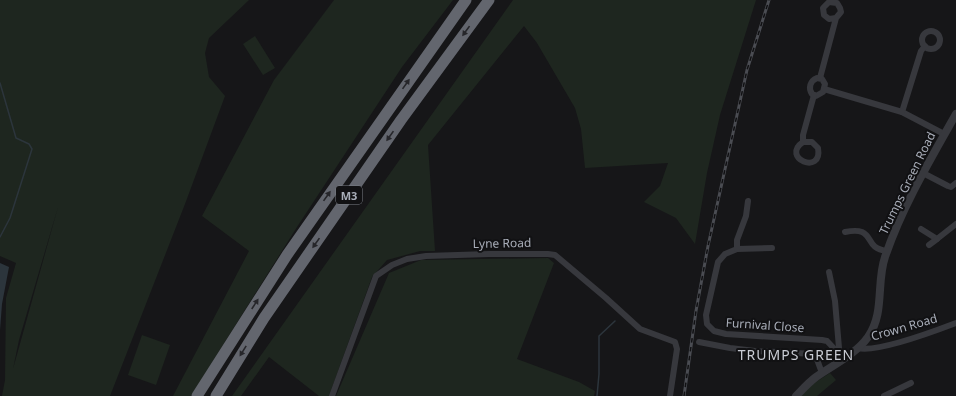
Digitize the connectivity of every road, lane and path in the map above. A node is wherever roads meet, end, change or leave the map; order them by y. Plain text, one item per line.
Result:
1 (466, 0) edge
2 (489, 0) edge
3 (836, 18) dead end
4 (924, 46) dead end
5 (820, 78) junction
6 (824, 89) junction
7 (814, 95) junction
8 (902, 112) junction
9 (956, 114) edge
10 (944, 134) junction
11 (803, 142) dead end
12 (923, 173) junction
13 (956, 183) edge
14 (748, 201) dead end
15 (956, 224) edge
16 (920, 229) dead end
17 (845, 232) dead end
18 (937, 239) junction
19 (929, 245) dead end
20 (772, 248) dead end
21 (736, 249) junction
22 (887, 251) junction
23 (829, 272) dead end
24 (956, 323) edge
25 (699, 342) dead end
26 (858, 348) junction
27 (815, 354) junction
28 (840, 355) junction
29 (822, 373) junction
30 (911, 383) dead end
31 (197, 396) edge
32 (216, 396) edge
33 (332, 396) edge
34 (670, 396) edge
35 (796, 396) edge
36 (884, 396) edge

31 -> 1 highway, M3
2 -> 32 highway, M3
3 - 5 street
4 - 8 street
5 - 6 street
5 - 7 street
6 - 7 street
6 - 8 street
7 - 11 street
8 - 10 street
9 - 10 street, Trumps Green Road
10 - 12 street, Trumps Green Road
12 - 13 street
12 - 22 street, Trumps Green Road
14 - 21 street
15 - 18 street
16 - 18 street
17 - 22 street
18 - 19 street
20 - 21 street
21 - 28 street, Furnival Close
22 - 26 street, Trumps Green Road
23 - 28 street
24 - 26 street, Crown Road
25 - 27 street
26 - 28 street, Trumps Green Road
27 - 28 street
27 - 29 street
28 - 29 street, Trumps Green Road
29 - 35 street, Trumps Green Road
30 - 36 street
33 - 34 street, Lyne Road

